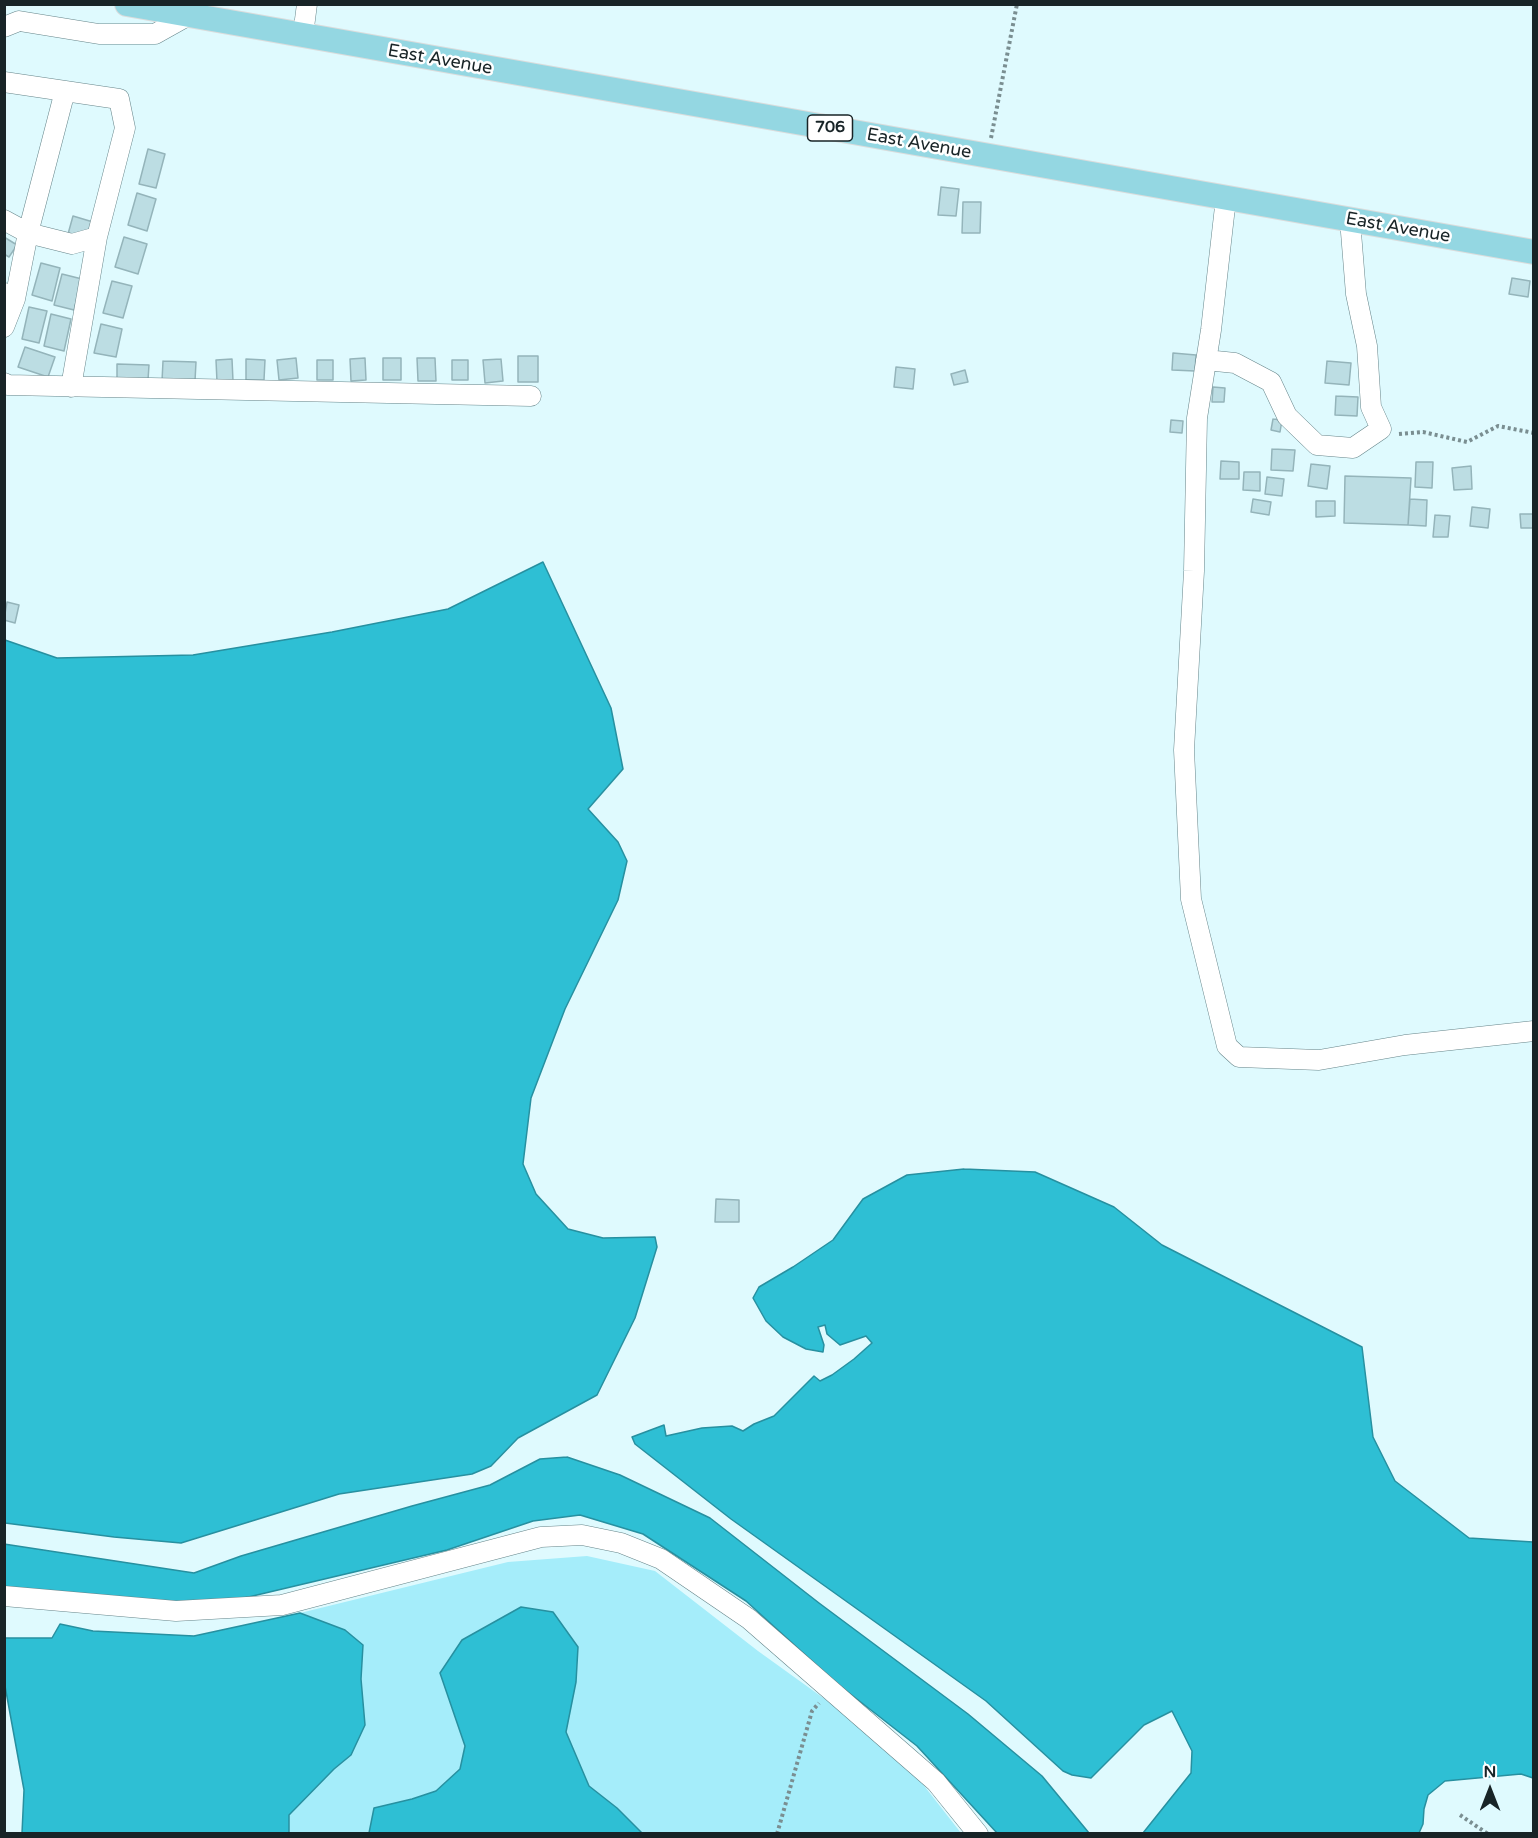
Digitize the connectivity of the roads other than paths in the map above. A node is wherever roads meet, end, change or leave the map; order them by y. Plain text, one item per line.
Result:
1 (127, 4) edge
2 (307, 4) edge
3 (189, 15) junction
4 (4, 27) edge
5 (303, 35) junction
6 (4, 82) edge
7 (65, 91) junction
8 (1226, 198) junction
9 (4, 220) edge
10 (1350, 220) junction
11 (28, 233) junction
12 (97, 237) junction
13 (1533, 252) edge
14 (10, 296) edge
15 (4, 327) edge
16 (1206, 360) junction
17 (4, 383) edge
18 (71, 387) junction
19 (531, 396) dead end
20 (1533, 1031) edge
21 (4, 1596) edge
22 (978, 1833) edge

1 - 3 main road, East Avenue / 706
2 - 5 street
3 - 4 street
3 - 5 main road, East Avenue / 706
5 - 8 main road, East Avenue / 706
6 - 7 street
7 - 11 street
7 - 12 street
8 - 10 main road, East Avenue / 706
8 - 16 street
9 - 11 street
10 - 13 main road, East Avenue / 706
10 - 16 street
11 - 12 street
11 - 14 street
12 - 18 street
14 - 15 street
16 - 20 street
17 - 18 street
18 - 19 street
21 - 22 street

